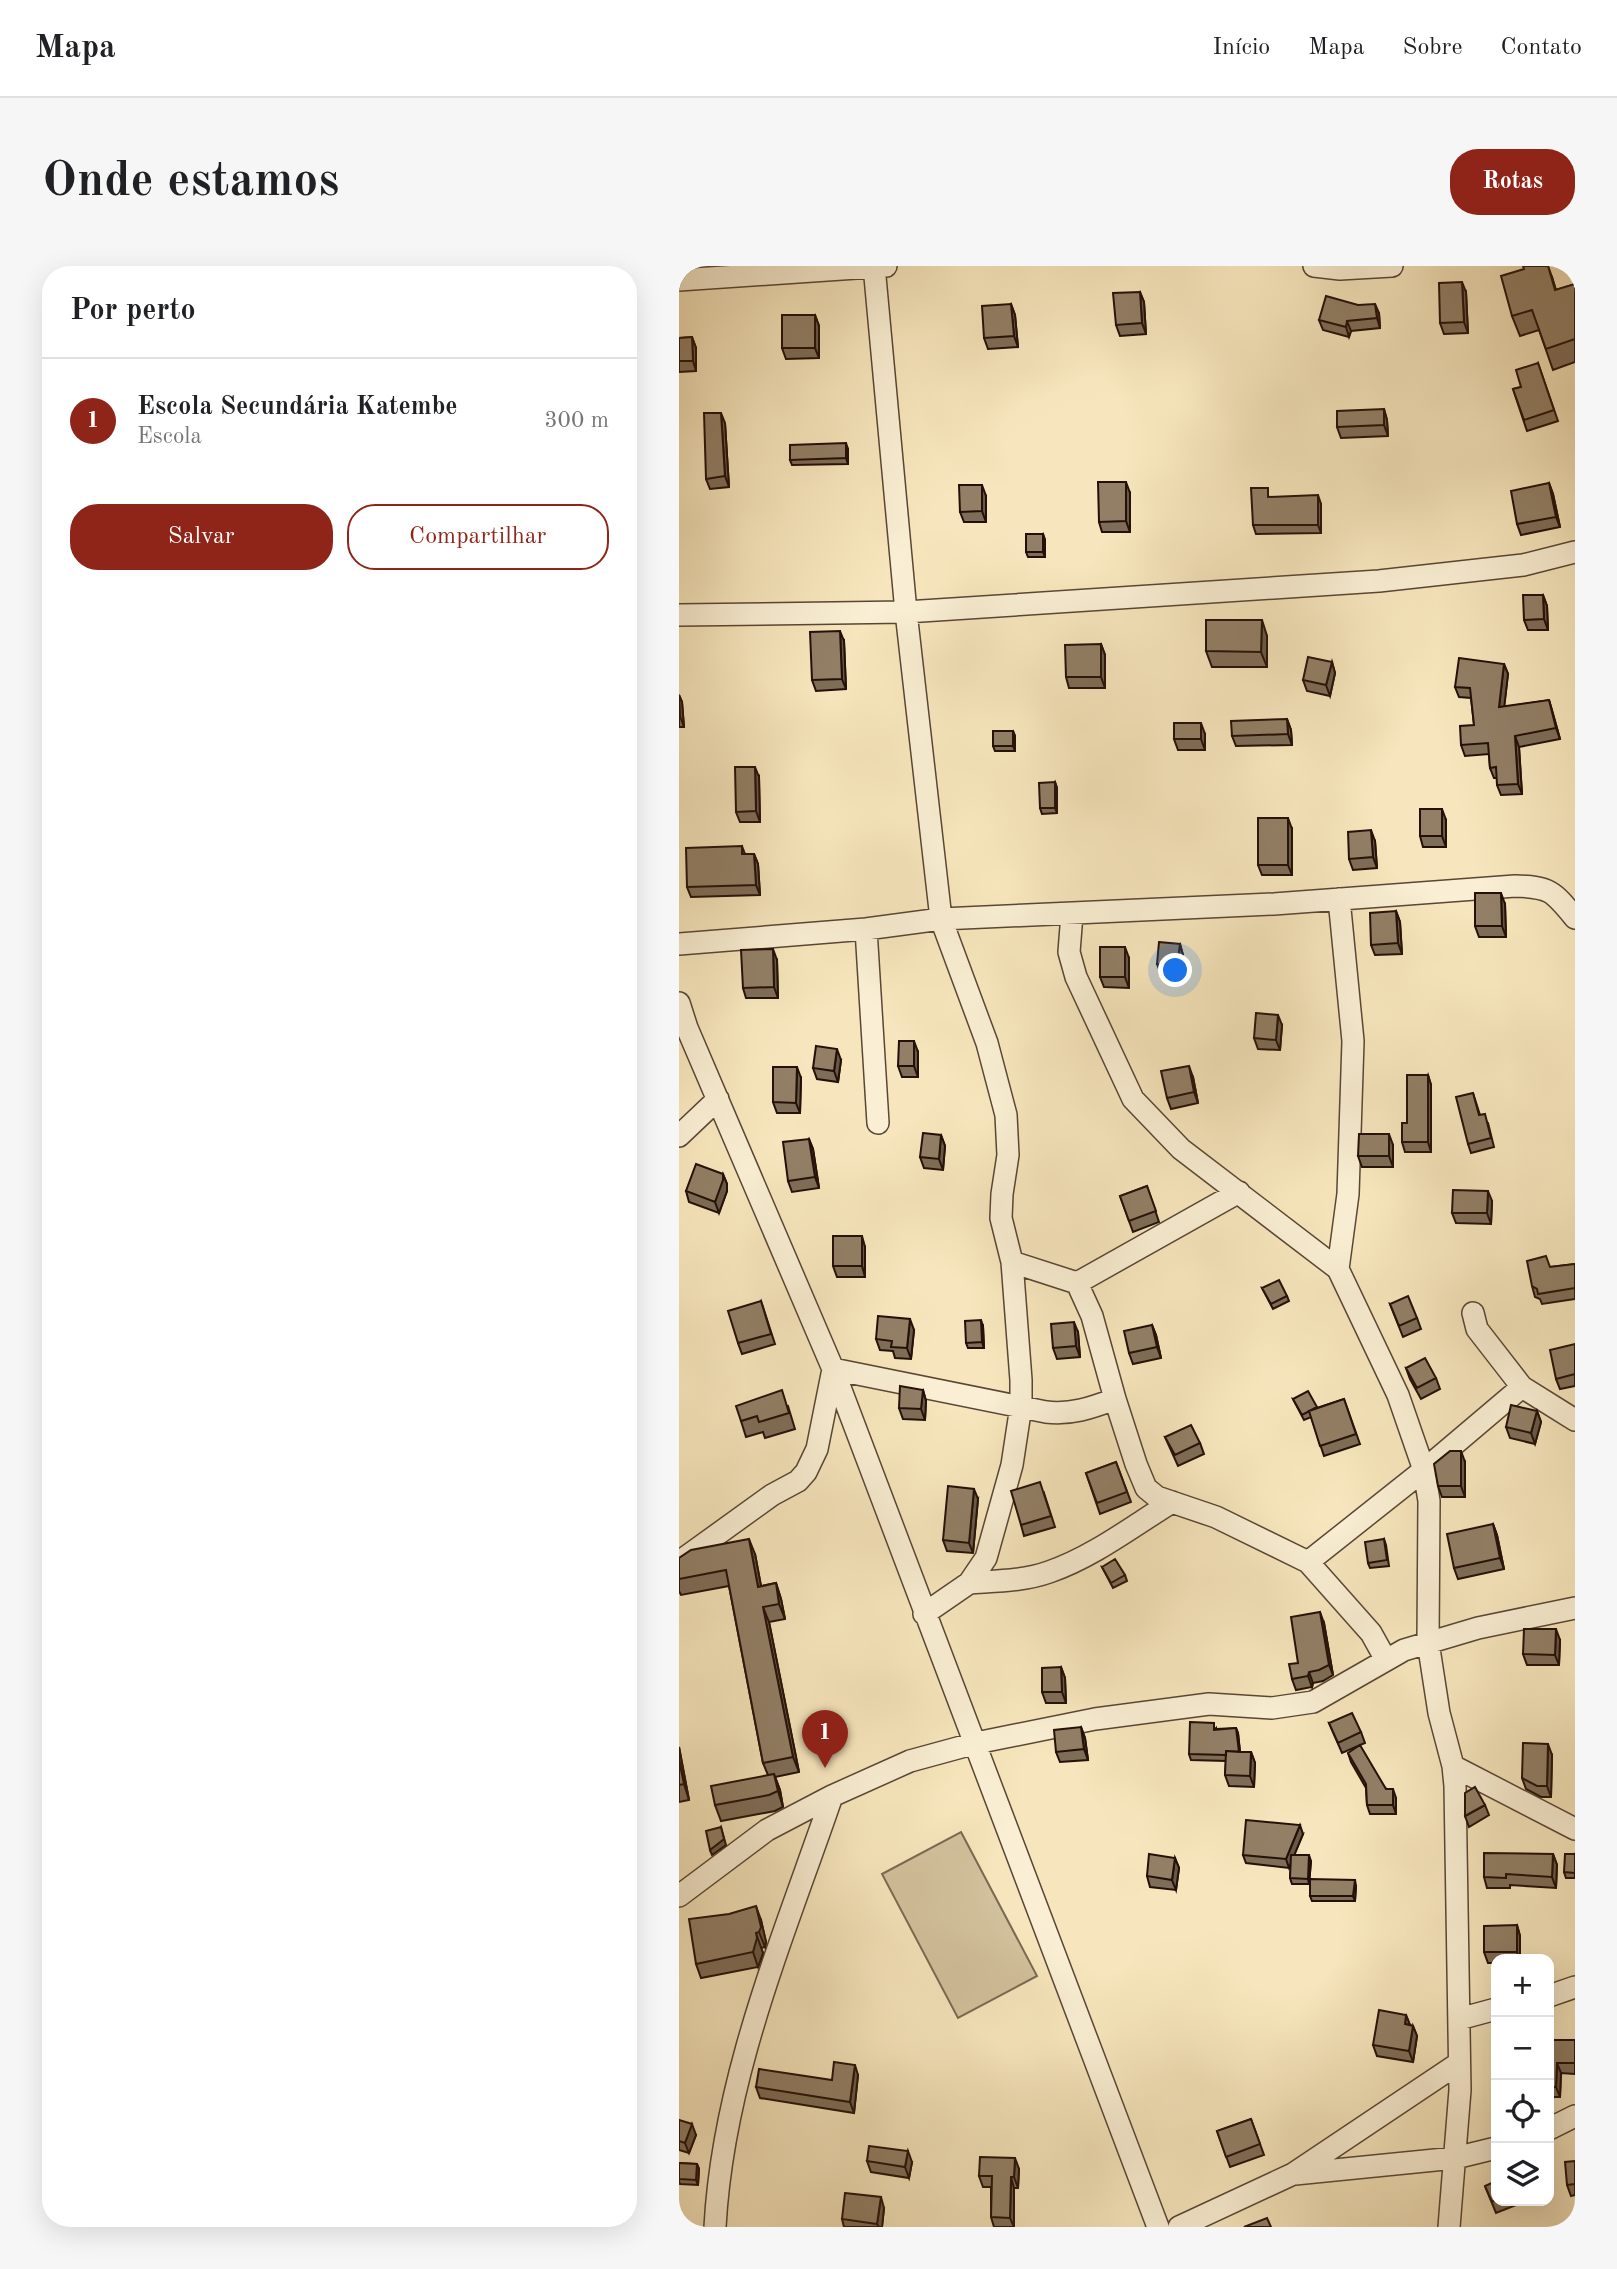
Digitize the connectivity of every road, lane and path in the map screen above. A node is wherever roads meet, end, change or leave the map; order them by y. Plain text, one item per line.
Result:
1 (874, 266) edge
2 (886, 266) edge
3 (1314, 266) edge
4 (1392, 266) edge
5 (679, 280) edge
6 (1575, 552) edge
7 (906, 612) junction
8 (679, 615) edge
9 (1339, 899) junction
10 (1072, 914) junction
11 (1575, 918) edge
12 (941, 919) junction
13 (866, 929) junction
14 (679, 944) edge
15 (679, 1003) edge
16 (718, 1099) junction
17 (878, 1122) dead end
18 (679, 1136) edge
19 (1239, 1192) junction
20 (1013, 1262) junction
21 (1338, 1269) junction
22 (1077, 1283) junction
23 (1473, 1313) dead end
24 (833, 1369) junction
25 (1522, 1387) junction
26 (1115, 1399) junction
27 (1021, 1406) junction
28 (1575, 1420) edge
29 (1424, 1470) junction
30 (1172, 1502) junction
31 (679, 1562) edge
32 (1308, 1562) junction
33 (969, 1583) junction
34 (1575, 1608) edge
35 (924, 1614) junction
36 (1428, 1642) junction
37 (1386, 1660) junction
38 (976, 1743) junction
39 (1453, 1766) junction
40 (832, 1796) junction
41 (1575, 1829) edge
42 (679, 1896) edge
43 (1575, 1986) edge
44 (1554, 1994) edge
45 (1491, 2010) edge
46 (1459, 2018) junction
47 (1459, 2063) junction
48 (1575, 2116) edge
49 (1554, 2126) edge
50 (1491, 2149) edge
51 (1455, 2158) junction
52 (1293, 2174) junction
53 (715, 2227) edge
54 (1159, 2227) edge
55 (1179, 2227) edge
56 (1449, 2227) edge

1 - 2 street
1 - 5 street
1 - 7 street
3 - 4 street
6 - 7 street
7 - 8 street
7 - 12 street
9 - 10 street
9 - 11 street
9 - 21 street
10 - 12 street
10 - 19 street
12 - 13 street
12 - 20 street
13 - 14 street
13 - 17 street
15 - 16 street
16 - 18 street
16 - 24 street
19 - 21 street
19 - 22 street
20 - 22 street
20 - 27 street
21 - 29 street
22 - 26 street
23 - 25 street
24 - 27 street
24 - 31 street
24 - 35 street
25 - 28 street
25 - 29 street
26 - 27 street
26 - 30 street
27 - 33 street
29 - 32 street
29 - 36 street
30 - 32 street
30 - 33 street
32 - 37 street
33 - 35 street
34 - 36 street
35 - 38 street
36 - 37 street
36 - 39 street
37 - 38 street
38 - 40 street
38 - 54 street
39 - 41 street
39 - 46 street
40 - 42 street
40 - 53 street
43 - 44 street
45 - 46 street
46 - 47 street
47 - 51 street
47 - 52 street
48 - 49 street
50 - 51 street
51 - 52 street
51 - 56 street
52 - 55 street

